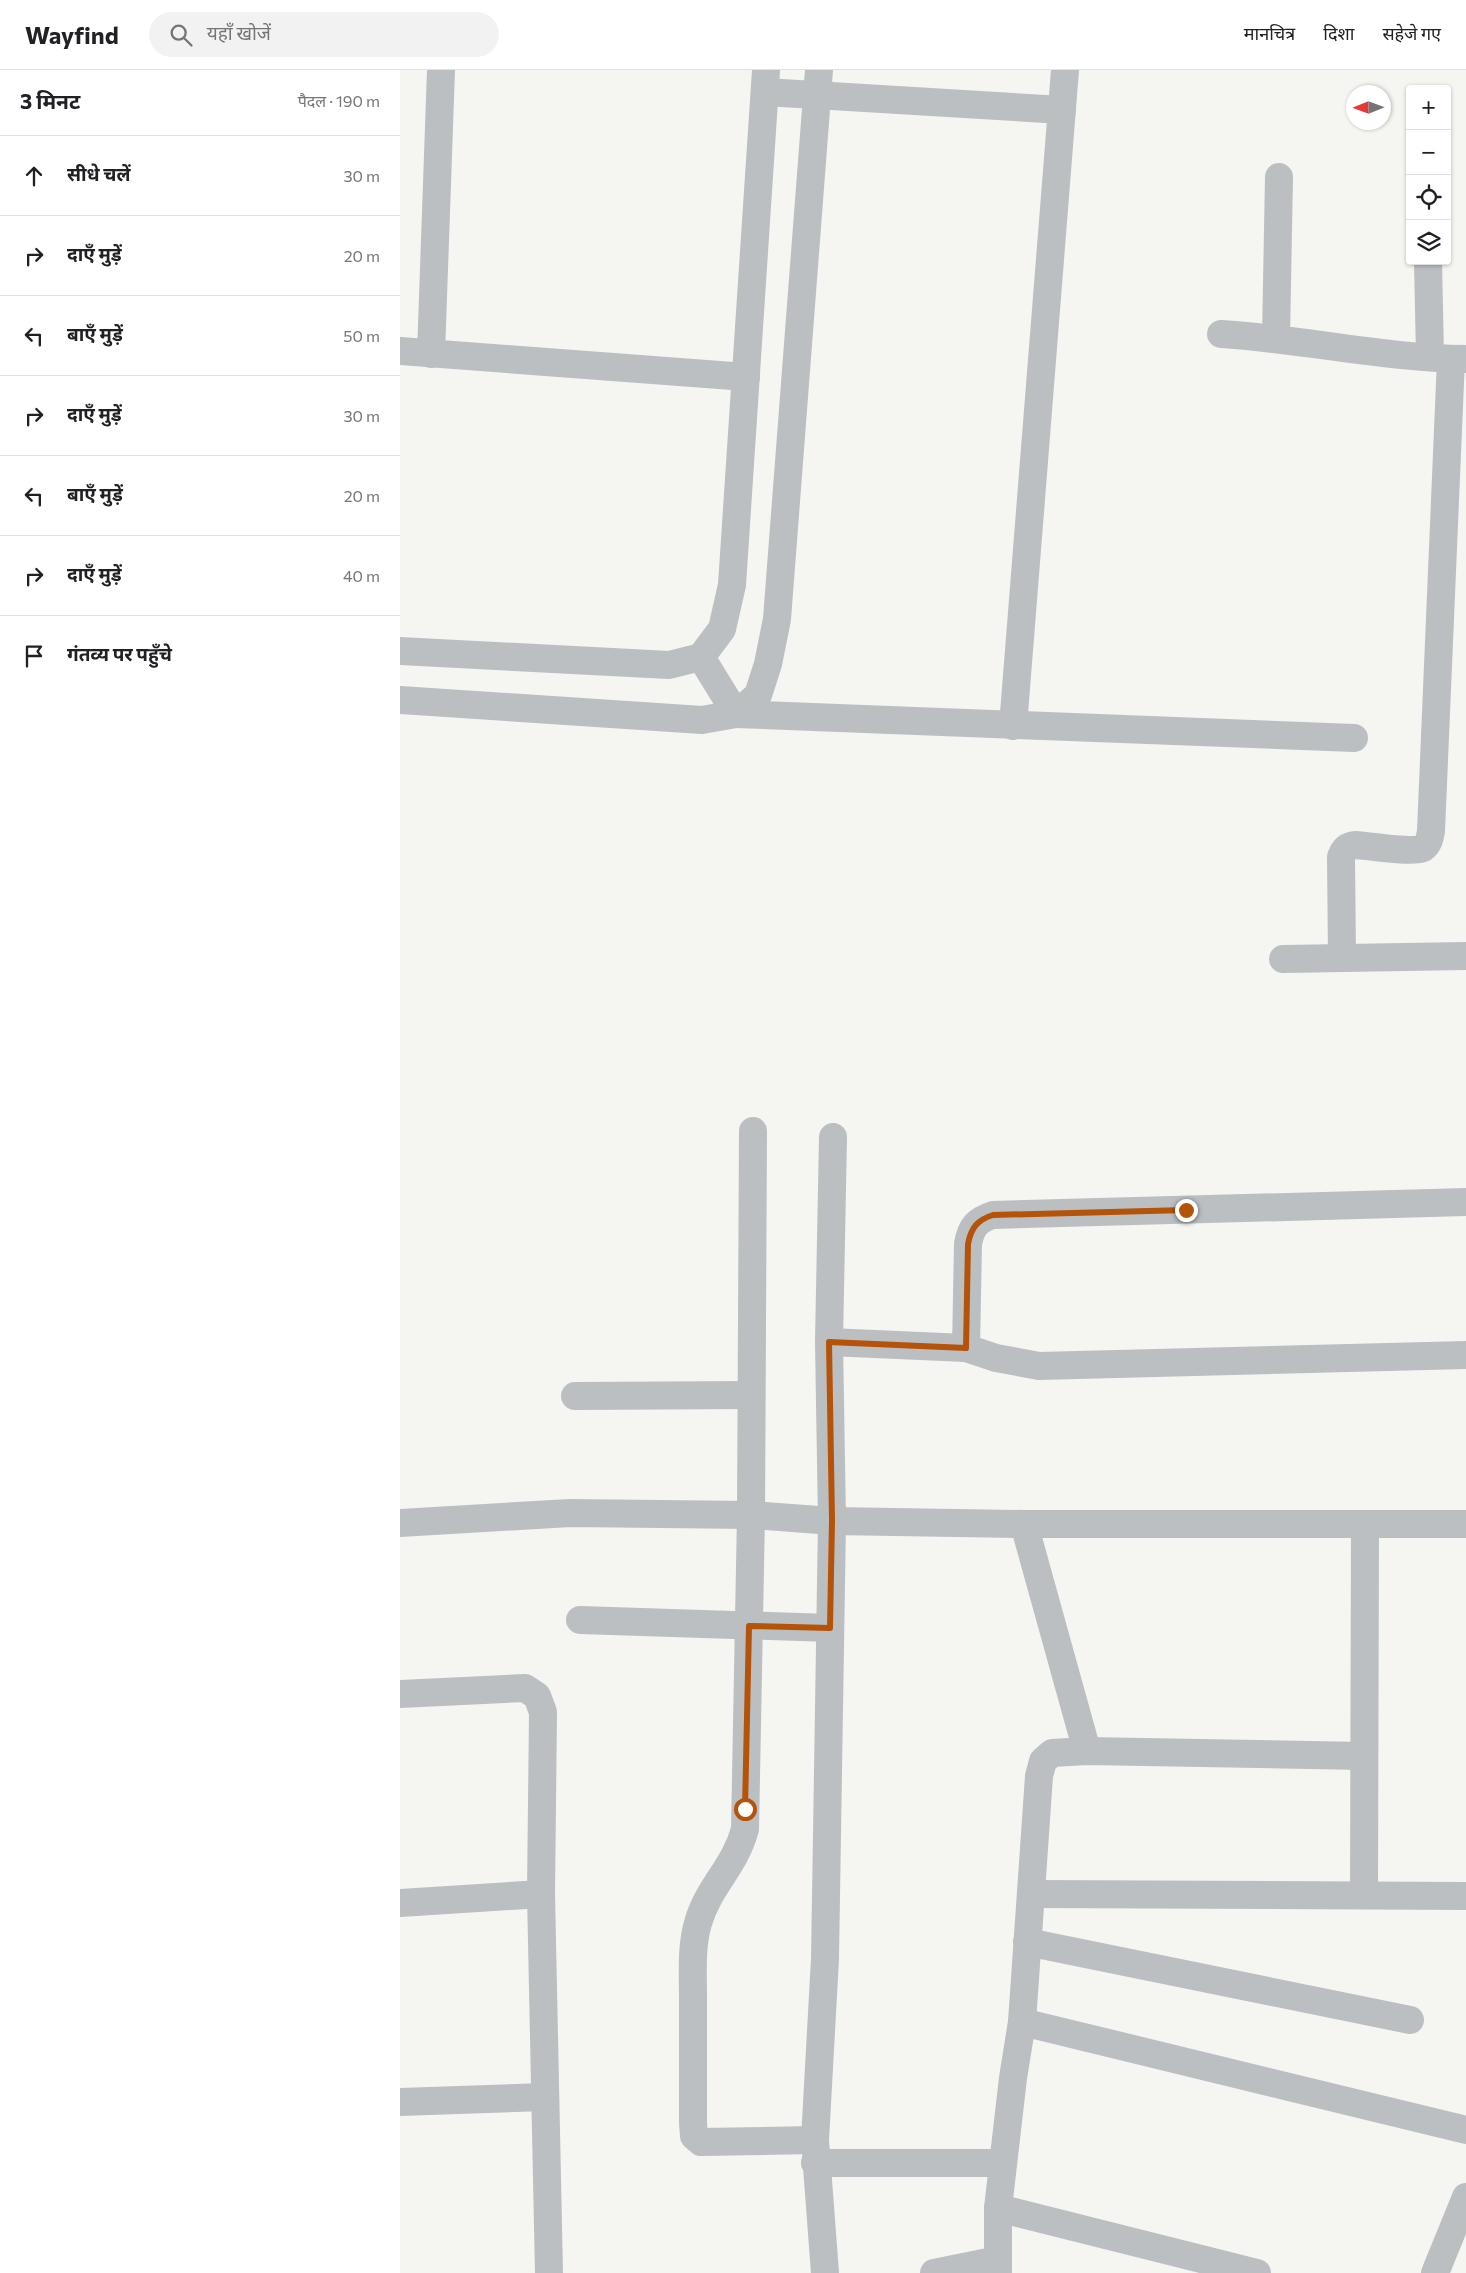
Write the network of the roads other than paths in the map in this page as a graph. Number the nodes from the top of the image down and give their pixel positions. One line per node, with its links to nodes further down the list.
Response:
1 (441, 70): 11 (street)
2 (1064, 70): 5 (street)
3 (765, 81): 4 (street); 13 (street)
4 (818, 83): 5 (street); 17 (street)
5 (1062, 110): 18 (street)
6 (1280, 177): 9 (street)
7 (1429, 265): 12 (street)
8 (1221, 334): 9 (street)
9 (1276, 338): 12 (street)
10 (400, 351): 11 (street)
11 (431, 354): 13 (street)
12 (1449, 358): 21 (street)
13 (746, 377): 15 (street)
14 (400, 651): 15 (street)
15 (701, 657): 17 (street)
16 (400, 700): 17 (street)
17 (736, 714): 18 (street)
18 (1013, 726): 19 (street)
19 (1354, 738)
20 (1466, 956): 21 (street)
21 (1342, 958): 22 (street)
22 (1283, 959)
23 (753, 1131): 29 (street)
24 (833, 1137): 26 (street)
25 (1466, 1202): 27 (street)
26 (829, 1342): 27 (street); 32 (street)
27 (966, 1348): 28 (street)
28 (1466, 1355)
29 (751, 1395): 30 (street); 31 (street)
30 (575, 1396)
31 (751, 1515): 32 (street); 33 (street); 38 (street)
32 (832, 1520): 34 (street); 39 (street)
33 (400, 1523)
34 (1024, 1524): 36 (street); 41 (street)
35 (1466, 1524): 36 (street)
36 (1365, 1525): 42 (street)
37 (580, 1620): 38 (street)
38 (749, 1626): 39 (street); 54 (street)
39 (830, 1628): 54 (street)
40 (400, 1694): 43 (street)
41 (1087, 1751): 42 (street); 44 (street)
42 (1364, 1756): 45 (street)
43 (541, 1894): 47 (street); 51 (street)
44 (1031, 1894): 45 (street); 48 (street)
45 (1364, 1895): 46 (street)
46 (1466, 1896)
47 (400, 1903)
48 (1027, 1942): 49 (street); 50 (street)
49 (1410, 2020)
50 (1022, 2022): 53 (street); 55 (street)
51 (545, 2097): 52 (street); 59 (street)
52 (400, 2102)
53 (1466, 2130)
54 (815, 2152): 55 (street); 60 (street)
55 (1003, 2163): 57 (street)
56 (1466, 2197): 63 (street)
57 (998, 2208): 58 (street); 62 (street)
58 (998, 2266): 61 (street)
59 (549, 2273)
60 (825, 2273)
61 (934, 2273)
62 (1257, 2273)
63 (1435, 2273)

